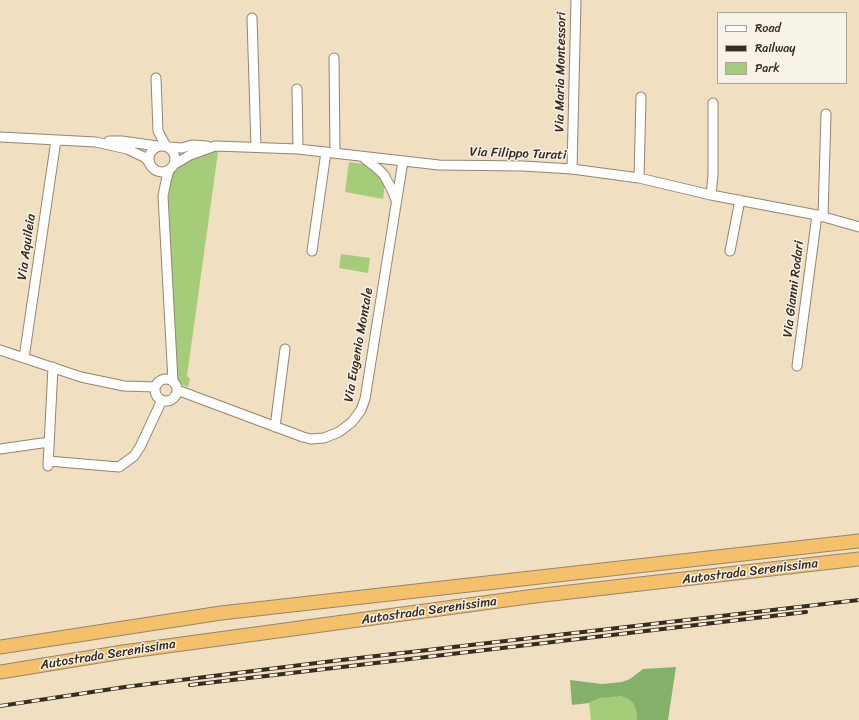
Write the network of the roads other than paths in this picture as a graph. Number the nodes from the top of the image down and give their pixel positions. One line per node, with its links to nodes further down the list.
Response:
1 (576, 0): 22 (street, Via Maria Montessori)
2 (252, 18): 15 (street)
3 (334, 58): 17 (street)
4 (156, 78): 9 (street)
5 (297, 89): 16 (street)
6 (641, 97): 23 (street)
7 (713, 103): 24 (street)
8 (826, 114): 28 (street, Via Gianni Rodari)
9 (158, 131): 13 (street); 13 (street)
10 (0, 137): 11 (street)
11 (56, 140): 12 (street); 34 (street, Via Aquileia)
12 (96, 142): 13 (street); 20 (street)
13 (161, 146): 14 (street); 20 (street); 21 (street)
14 (213, 146): 15 (street, Via Filippo Turati); 21 (street, Via Filippo Turati)
15 (256, 147): 16 (street, Via Filippo Turati)
16 (298, 149): 17 (street, Via Filippo Turati)
17 (330, 153): 18 (street, Via Filippo Turati); 30 (street)
18 (362, 157): 19 (street, Via Filippo Turati); 27 (street, Via Eugenio Montale)
19 (403, 161): 22 (street, Via Filippo Turati); 27 (street, Via Eugenio Montale)
20 (150, 166): 21 (street); 25 (street)
21 (172, 167): 25 (street)
22 (572, 169): 23 (street, Via Filippo Turati)
23 (640, 178): 24 (street, Via Filippo Turati)
24 (711, 195): 26 (street, Via Filippo Turati)
25 (163, 196): 37 (street)
26 (740, 200): 28 (street, Via Filippo Turati); 31 (street)
27 (396, 203): 41 (street, Via Eugenio Montale)
28 (820, 216): 29 (street, Via Filippo Turati); 35 (street, Via Gianni Rodari)
29 (859, 227)
30 (312, 251)
31 (730, 251)
32 (285, 349): 41 (street)
33 (0, 350): 34 (street)
34 (24, 358): 36 (street)
35 (797, 366)
36 (53, 367): 38 (street); 42 (street)
37 (173, 381): 38 (street); 39 (street)
38 (155, 388): 40 (street)
39 (177, 390): 40 (street); 41 (street, Via Eugenio Montale)
40 (162, 400): 42 (street)
41 (275, 427)
42 (49, 442): 43 (street)
43 (0, 449)
44 (859, 542): 46 (highway, Autostrada Serenissima)
45 (859, 559): 47 (highway, Autostrada Serenissima)
46 (0, 647)
47 (0, 672)

